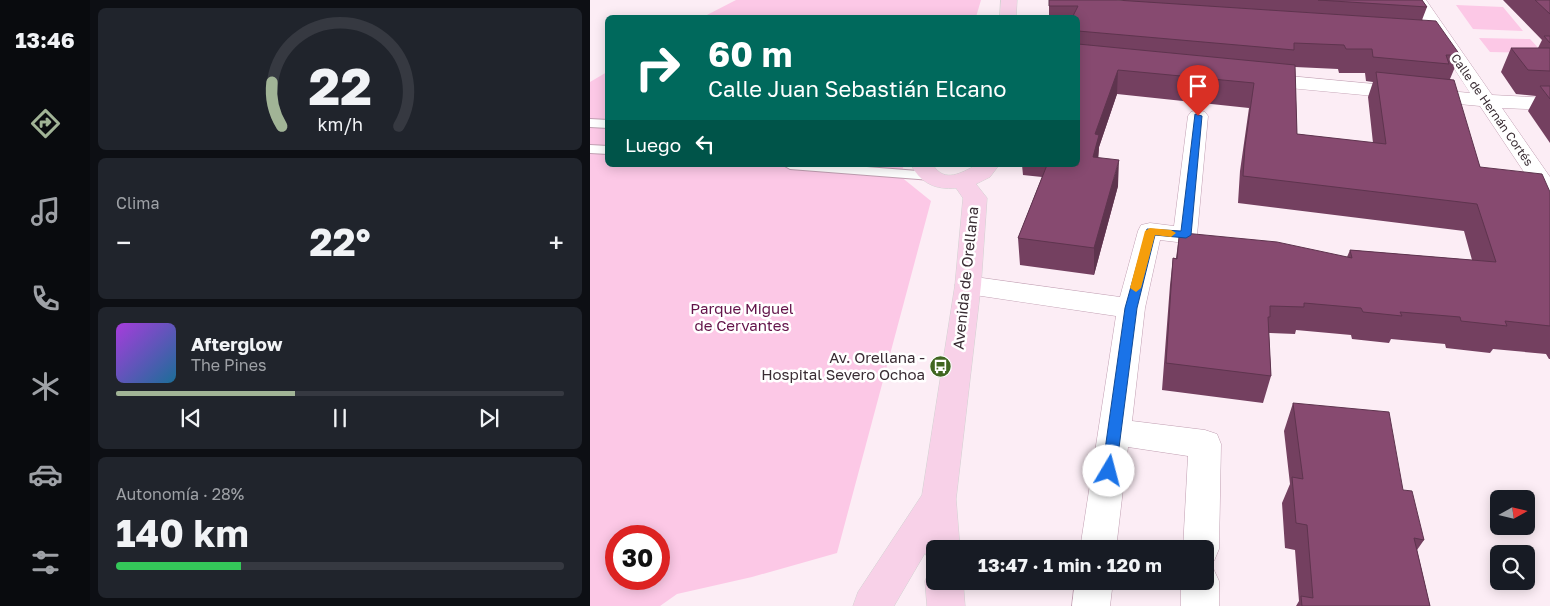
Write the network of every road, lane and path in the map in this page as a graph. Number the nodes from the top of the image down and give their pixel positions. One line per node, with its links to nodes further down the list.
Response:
1 (1009, 0): 3 (main road)
2 (1418, 0): 5 (street, Calle de Hernán Cortés)
3 (1008, 15)
4 (1243, 77): 5 (street)
5 (1487, 101): 6 (street); 16 (street, Calle de Hernán Cortés)
6 (1550, 104)
7 (1198, 116): 18 (street)
8 (590, 123): 9 (lane)
9 (605, 124)
10 (590, 149): 11 (lane)
11 (605, 150)
12 (835, 167): 14 (lane)
13 (986, 167): 15 (main road)
14 (926, 171): 15 (main road)
15 (962, 180): 17 (main road, Avenida de Orellana)
16 (1550, 194)
17 (968, 285): 18 (street); 20 (main road, Avenida de Orellana)
18 (1131, 308): 19 (street)
19 (1114, 432): 22 (street); 23 (street)
20 (939, 499): 21 (main road, Avenida de Orellana); 27 (main road, Avenida de Orellana)
21 (941, 540)
22 (1099, 540)
23 (1202, 540)
24 (945, 590): 28 (main road)
25 (1093, 590): 29 (street)
26 (1200, 590): 30 (street)
27 (872, 606)
28 (946, 606)
29 (1091, 606)
30 (1200, 606)

